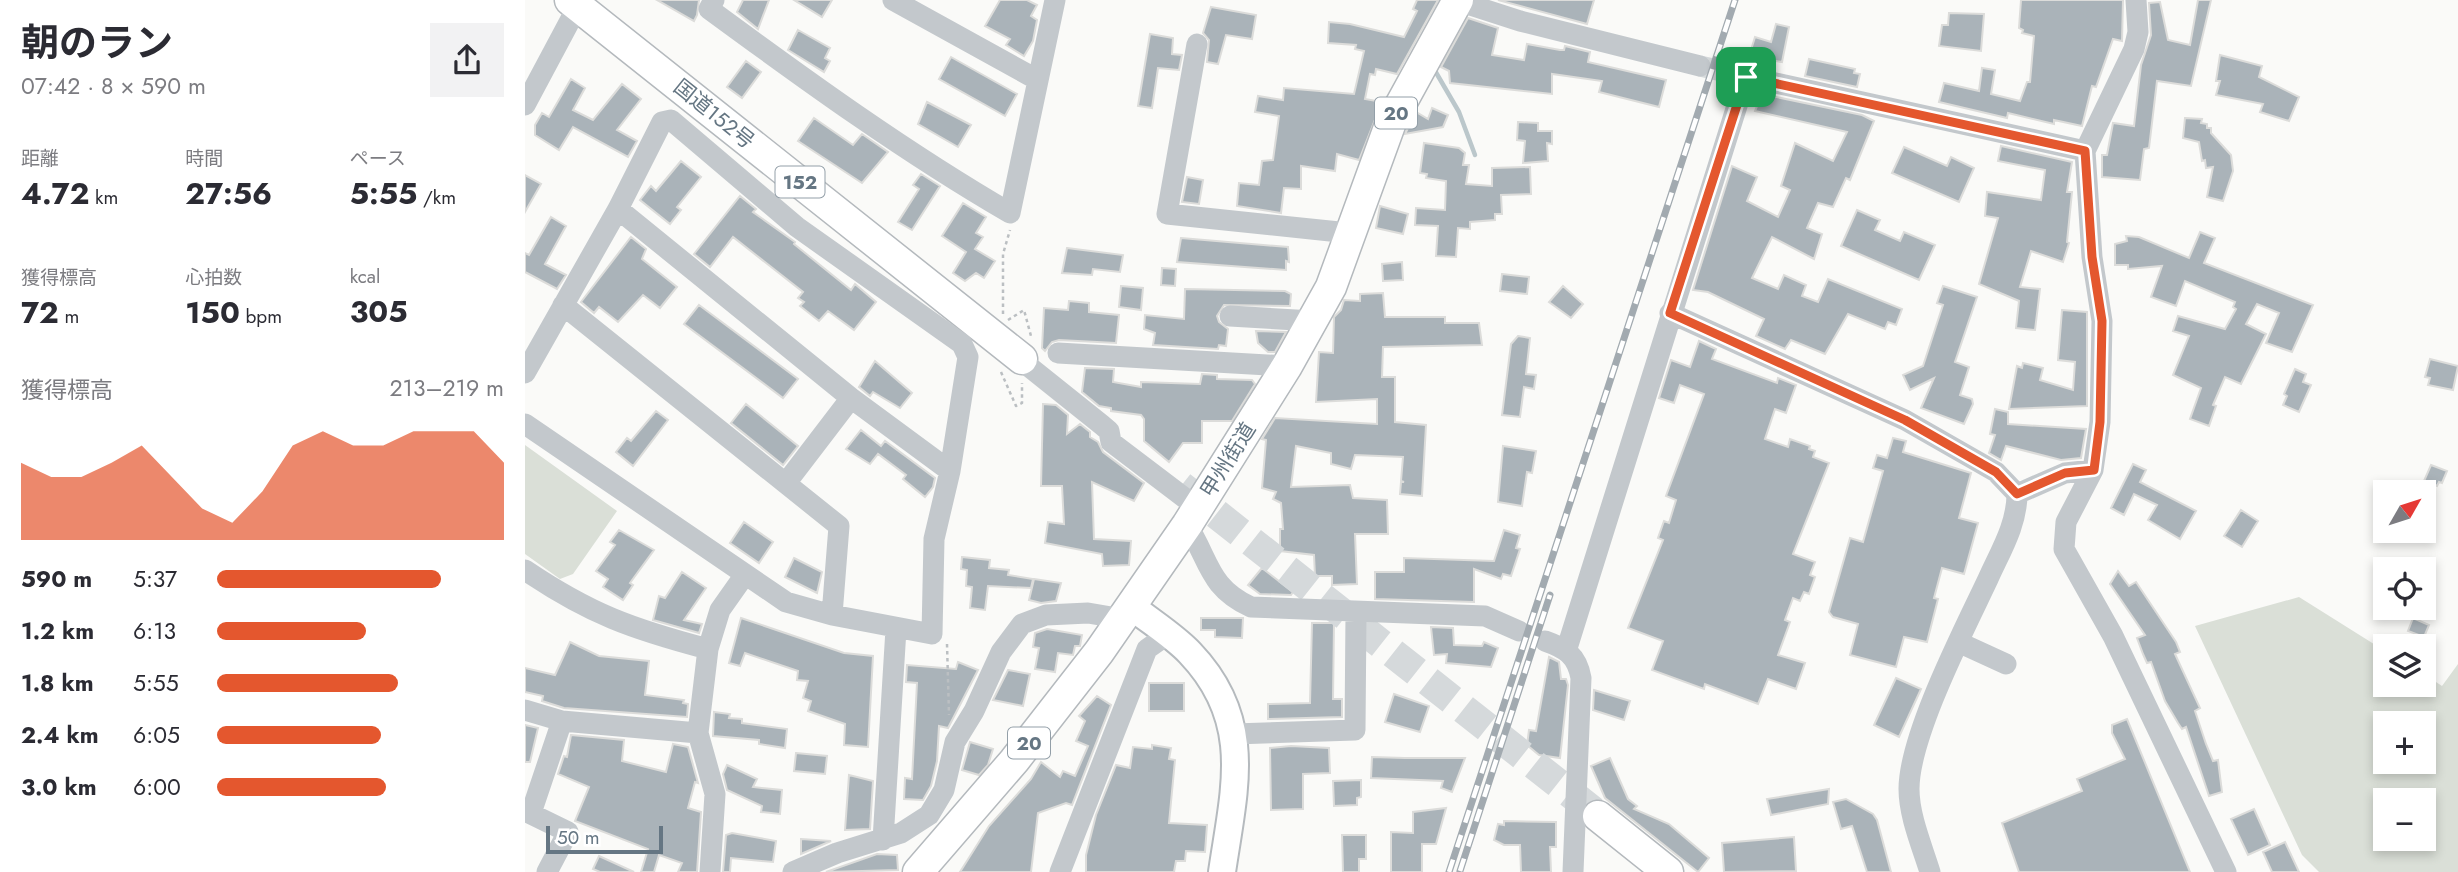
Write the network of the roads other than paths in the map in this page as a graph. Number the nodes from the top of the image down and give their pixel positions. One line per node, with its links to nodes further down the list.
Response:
1 (714, 0): 9 (street)
2 (893, 0): 9 (street)
3 (1055, 0): 9 (street)
4 (1458, 0): 8 (street); 13 (highway, 甲州街道 / 20)
5 (2136, 0): 11 (street)
6 (576, 2): 10 (street); 19 (highway, 国道152号 / 152)
7 (1197, 44): 13 (street)
8 (1700, 65)
9 (1036, 79)
10 (525, 105)
11 (2085, 151): 15 (street); 24 (street)
12 (618, 209): 14 (street); 22 (street); 25 (street)
13 (1349, 233): 17 (highway, 甲州街道 / 20)
14 (563, 305): 21 (street); 26 (street)
15 (1670, 313): 27 (street); 39 (street)
16 (1230, 316): 17 (street)
17 (1313, 321): 20 (highway, 甲州街道 / 20)
18 (1058, 354): 20 (street)
19 (1016, 365): 28 (street)
20 (1287, 366): 28 (highway, 甲州街道 / 20)
21 (525, 373)
22 (851, 398): 25 (street); 26 (street)
23 (525, 424): 30 (street)
24 (2094, 470): 27 (street); 58 (street)
25 (950, 471): 34 (street)
26 (786, 483): 33 (street)
27 (2017, 494): 38 (street)
28 (1193, 516): 31 (highway, 甲州街道 / 20); 32 (street)
29 (525, 570): 40 (street)
30 (744, 576): 33 (street); 40 (street)
31 (1127, 612): 36 (main road); 48 (street); 52 (highway, 甲州街道 / 20)
32 (1356, 613): 35 (street); 45 (street)
33 (832, 615): 34 (street)
34 (896, 629): 48 (street)
35 (1519, 631)
36 (1167, 635): 45 (main road); 53 (street)
37 (1545, 641): 39 (street)
38 (1958, 642): 41 (street); 57 (street)
39 (1567, 648): 55 (street)
40 (708, 649): 44 (street)
41 (2006, 664)
42 (525, 710): 43 (street)
43 (562, 721): 44 (street); 46 (street)
44 (698, 733): 50 (street)
45 (1234, 734): 54 (main road)
46 (528, 812): 49 (street)
47 (1598, 816): 56 (highway)
48 (883, 840): 51 (street)
49 (547, 872)
50 (710, 872)
51 (793, 872)
52 (918, 872)
53 (1060, 872)
54 (1222, 872)
55 (1573, 872)
56 (1668, 872)
57 (1930, 872)
58 (2226, 872)

